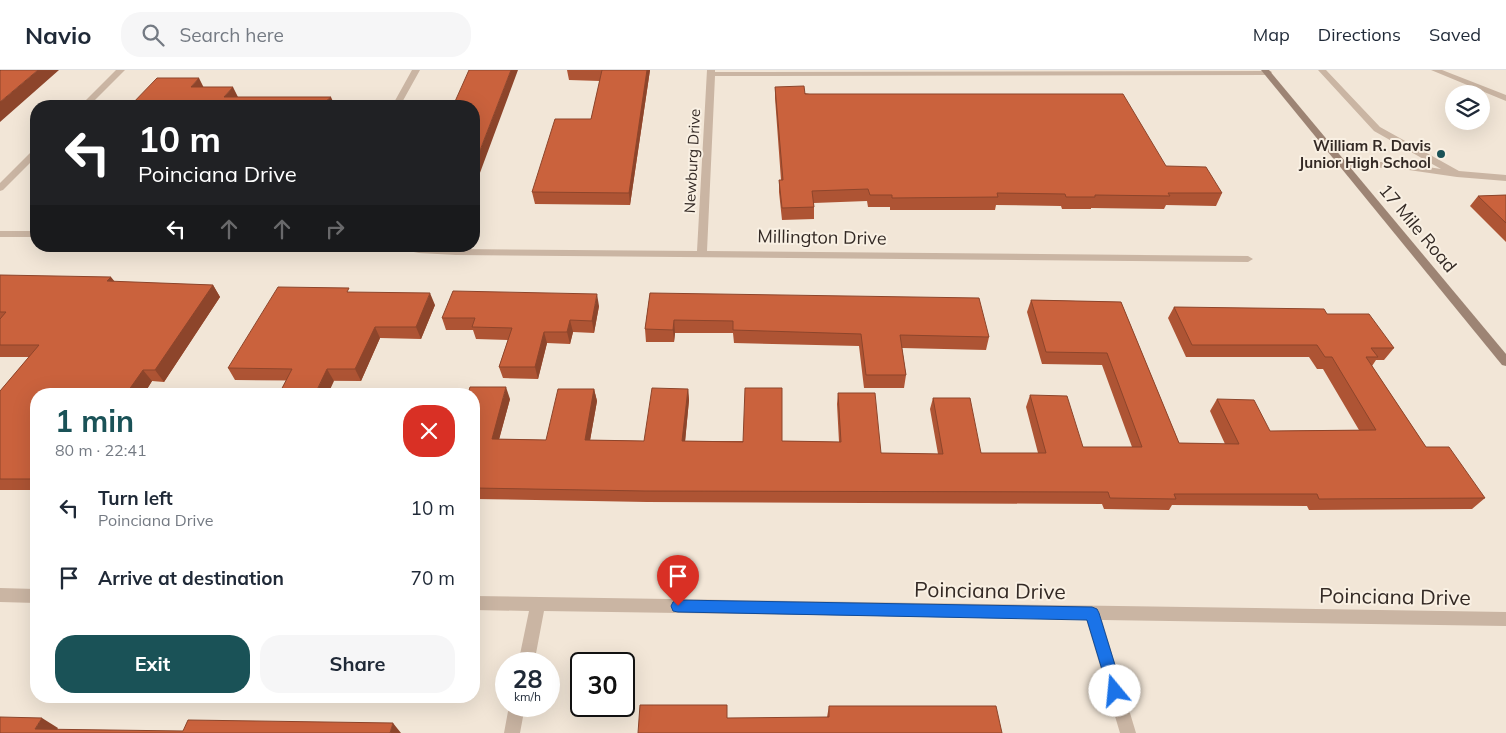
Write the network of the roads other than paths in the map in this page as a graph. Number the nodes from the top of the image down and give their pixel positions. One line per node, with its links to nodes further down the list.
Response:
1 (122, 70): 8 (street)
2 (416, 70): 9 (street)
3 (1322, 70): 12 (street)
4 (1435, 70): 7 (street)
5 (711, 72): 6 (street); 18 (street, Newburg Drive)
6 (1267, 72): 11 (street, 17 Mile Road)
7 (1506, 98)
8 (90, 100)
9 (399, 100)
10 (30, 158): 14 (street)
11 (1343, 165): 12 (street); 20 (street, 17 Mile Road)
12 (1457, 174): 13 (street)
13 (1506, 178)
14 (0, 188)
15 (0, 234): 16 (street)
16 (30, 234)
17 (456, 252): 18 (street, Millington Drive)
18 (702, 253): 19 (street, Millington Drive)
19 (1248, 259)
20 (1506, 362)
21 (0, 595): 22 (street)
22 (30, 596)
23 (480, 603): 24 (street, Poinciana Drive)
24 (538, 604): 25 (street, Poinciana Drive); 27 (street)
25 (1092, 613): 26 (street, Poinciana Drive); 30 (street)
26 (1506, 619)
27 (528, 652)
28 (516, 717): 29 (street)
29 (512, 733)
30 (1128, 733)

